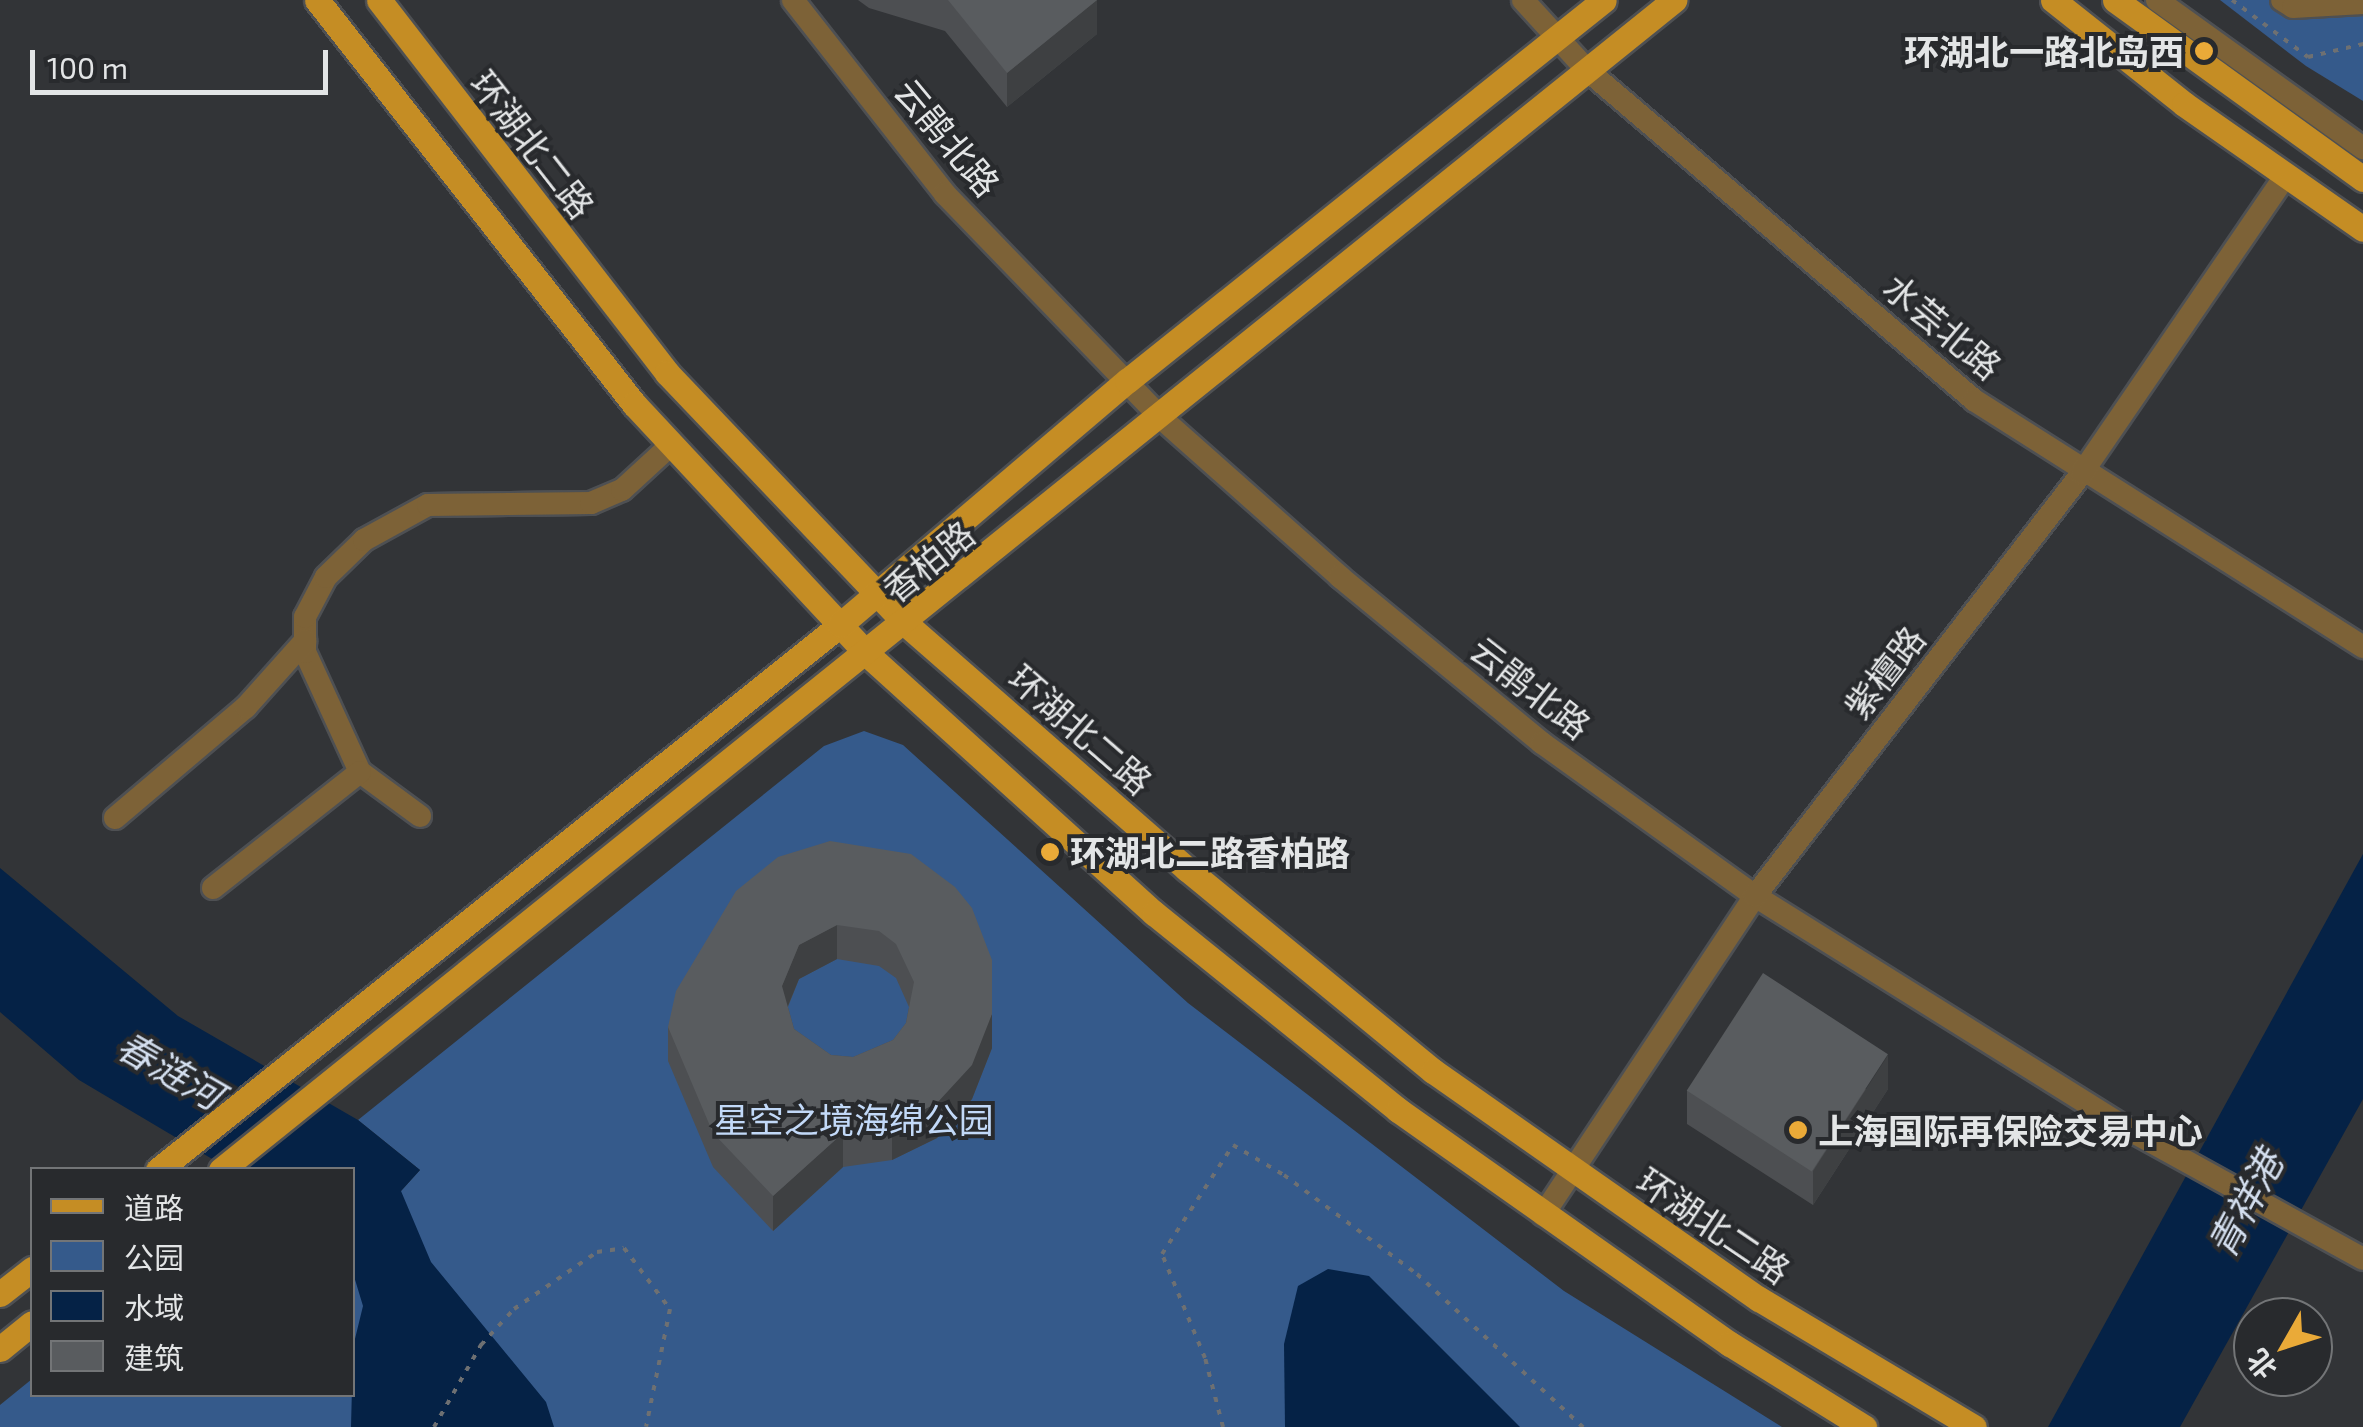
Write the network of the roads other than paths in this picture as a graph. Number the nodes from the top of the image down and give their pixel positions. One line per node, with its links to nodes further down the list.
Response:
1 (317, 0): 20 (main road)
2 (380, 0): 22 (main road, 环湖北二路)
3 (794, 0): 18 (street, 云鹃北路)
4 (1523, 0): 12 (street, 水芸北路)
5 (1604, 0): 12 (main road, 香柏路)
6 (1674, 0): 13 (main road, 香柏路)
7 (2054, 0): 15 (main road)
8 (2116, 0): 16 (main road)
9 (2157, 0): 14 (street)
10 (2282, 0): 11 (street)
11 (2363, 3)
12 (1557, 37): 13 (street, 水芸北路); 18 (main road, 香柏路)
13 (1586, 70): 19 (main road, 香柏路); 21 (street, 水芸北路)
14 (2363, 148)
15 (2286, 175): 17 (main road); 21 (street, 紫檀路)
16 (2363, 179)
17 (2363, 229)
18 (1128, 381): 19 (street, 云鹃北路); 22 (main road, 香柏路)
19 (1160, 417): 23 (main road, 香柏路); 32 (street, 云鹃北路)
20 (672, 444): 24 (main road); 25 (street)
21 (2082, 473): 26 (street, 水芸北路); 32 (street, 紫檀路)
22 (878, 594): 23 (main road, 环湖北二路); 24 (main road, 香柏路)
23 (906, 624): 27 (main road, 香柏路); 35 (main road, 环湖北二路)
24 (840, 625): 27 (main road); 33 (main road, 香柏路)
25 (305, 641): 28 (street); 30 (street)
26 (2363, 647)
27 (867, 654): 34 (main road, 香柏路); 36 (main road)
28 (360, 772): 29 (street); 31 (street)
29 (420, 816)
30 (115, 818)
31 (213, 888)
32 (1755, 896): 35 (street, 紫檀路); 37 (street, 云鹃北路)
33 (162, 1166)
34 (225, 1167)
35 (1573, 1173): 36 (street, 紫檀路); 43 (main road, 环湖北二路)
36 (1542, 1214): 42 (main road)
37 (2363, 1259)
38 (30, 1270): 39 (main road)
39 (0, 1294)
40 (30, 1325): 41 (main road)
41 (0, 1350)
42 (1864, 1427)
43 (1974, 1427)

